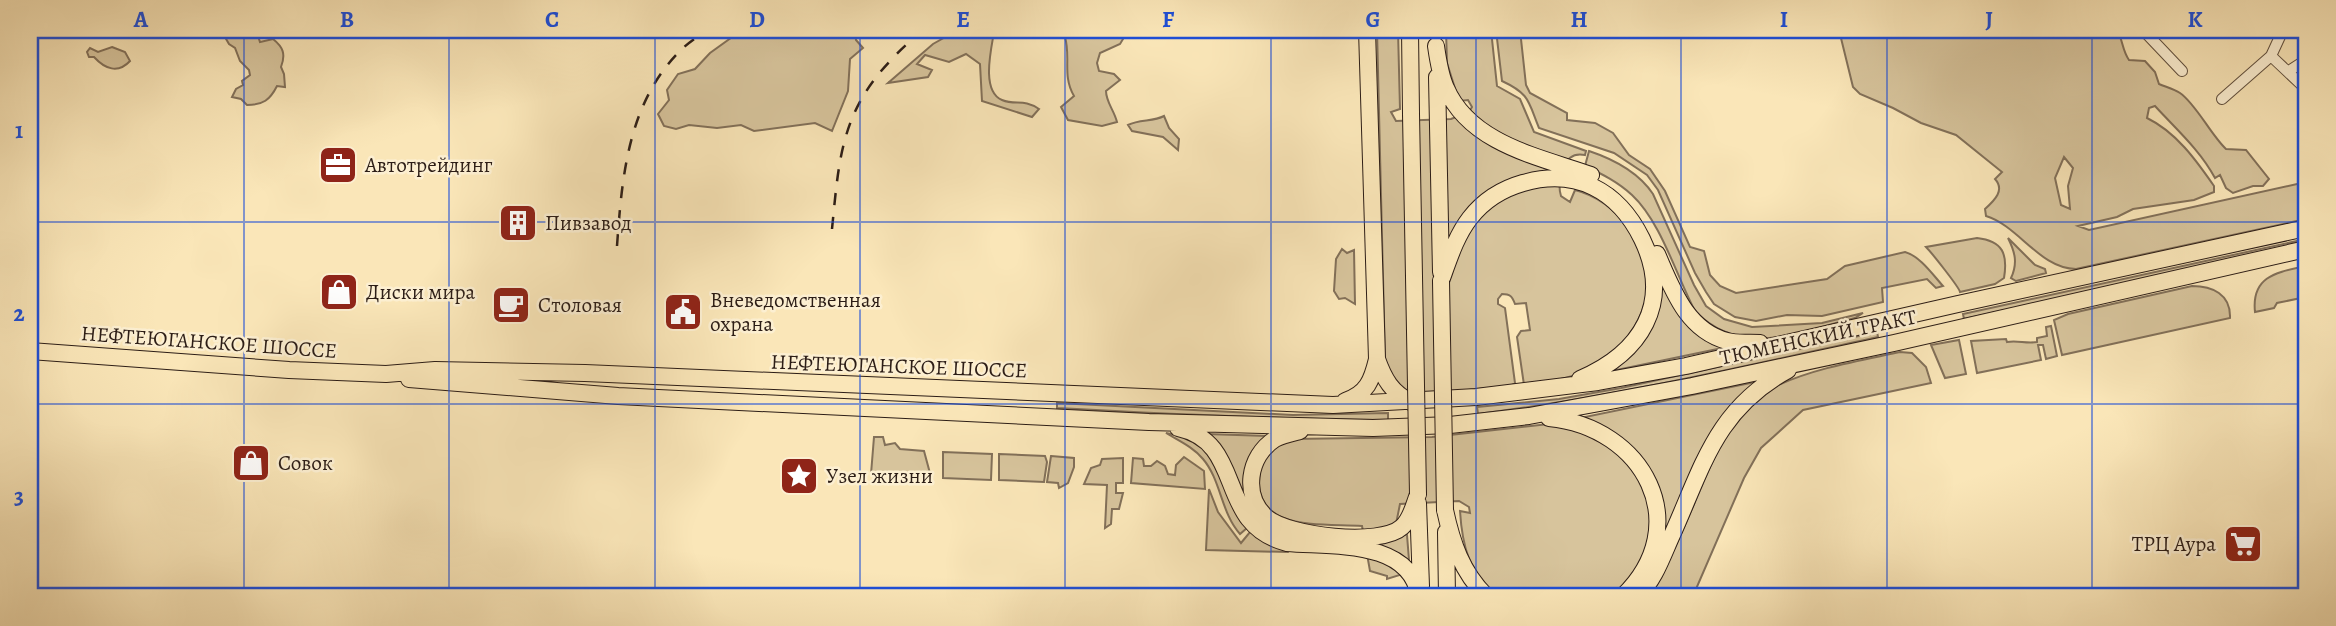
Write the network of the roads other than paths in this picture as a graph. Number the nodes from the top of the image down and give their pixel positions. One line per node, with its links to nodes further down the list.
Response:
1 (1410, 30): 28 (main road, bridge)
2 (2142, 30): 8 (street)
3 (2283, 30): 6 (street)
4 (1368, 31): 18 (main road)
5 (1436, 38): 12 (main road); 15 (main road)
6 (2271, 56): 9 (street); 11 (street)
7 (2306, 60): 9 (street)
8 (2182, 71)
9 (2289, 71): 10 (street)
10 (2306, 89)
11 (2222, 99)
12 (1580, 177): 15 (main road); 16 (main road); 21 (main road)
13 (2306, 228): 16 (main road, ТЮМЕНСКИЙ ТРАКТ)
14 (2306, 249): 19 (main road, ТЮМЕНСКИЙ ТРАКТ)
15 (1441, 281): 27 (main road, bridge)
16 (1783, 343): 21 (main road, ТЮМЕНСКИЙ ТРАКТ)
17 (30, 351): 20 (main road, НЕФТЕЮГАНСКОЕ ШОССЕ)
18 (1377, 359): 22 (main road); 23 (main road)
19 (1817, 359): 24 (main road, ТЮМЕНСКИЙ ТРАКТ); 33 (main road)
20 (386, 374): 23 (main road, НЕФТЕЮГАНСКОЕ ШОССЕ); 25 (main road, НЕФТЕЮГАНСКОЕ ШОССЕ)
21 (1534, 391): 22 (main road, ТЮМЕНСКИЙ ТРАКТ)
22 (1411, 402): 23 (main road, НЕФТЕЮГАНСКОЕ ШОССЕ)
23 (1333, 405)
24 (1529, 416): 26 (main road, ТЮМЕНСКИЙ ТРАКТ); 32 (main road)
25 (1149, 422): 26 (main road, НЕФТЕЮГАНСКОЕ ШОССЕ); 29 (main road)
26 (1334, 427): 28 (main road)
27 (1445, 510): 30 (main road); 31 (main road)
28 (1416, 511): 29 (main road)
29 (1420, 596)
30 (1447, 596)
31 (1486, 596)
32 (1623, 596)
33 (1638, 596)

